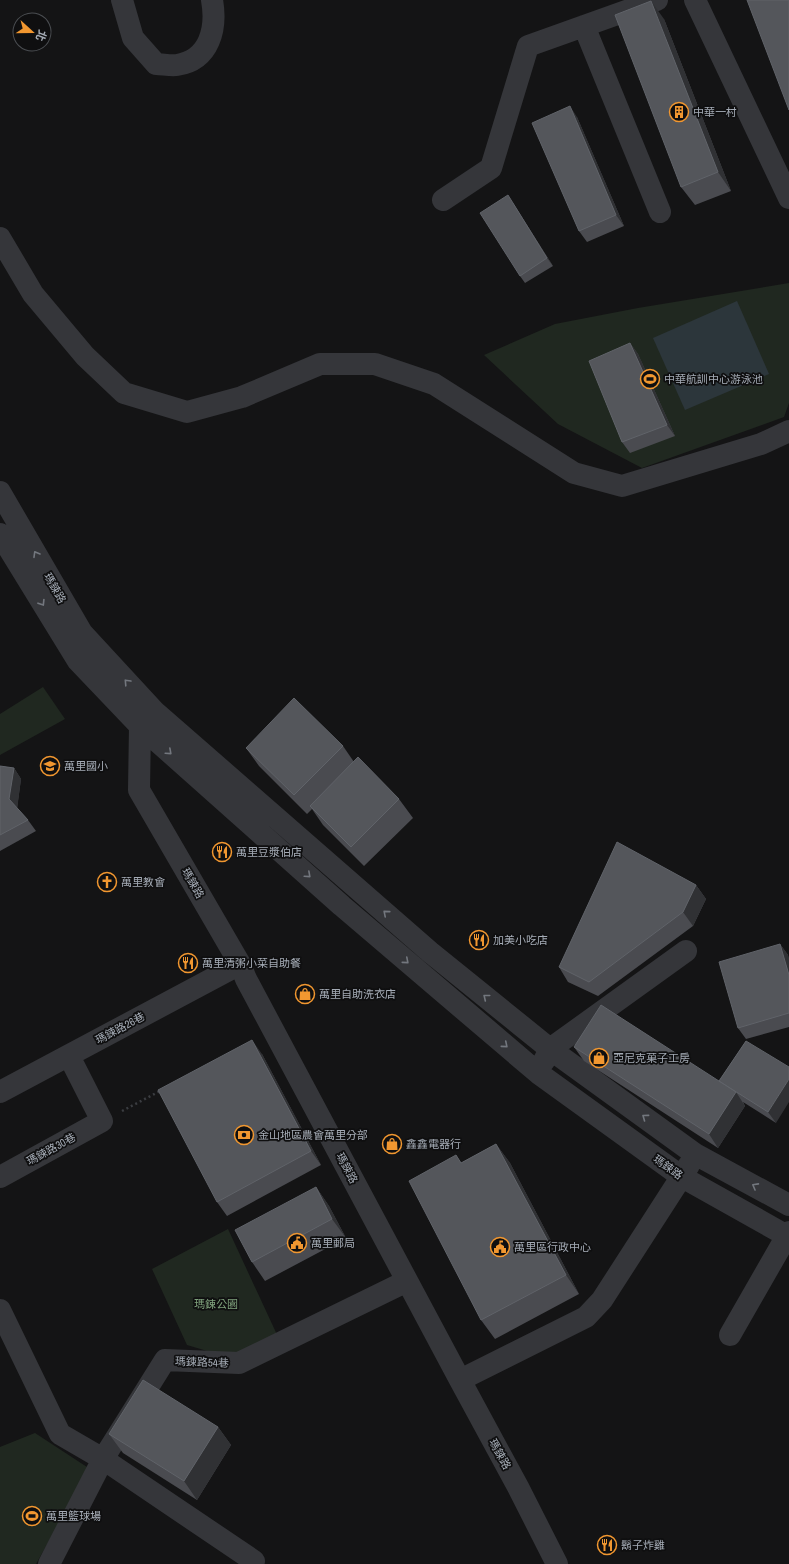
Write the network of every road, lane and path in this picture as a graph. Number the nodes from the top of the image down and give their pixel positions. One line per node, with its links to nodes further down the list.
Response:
1 (122, 0): 2 (street)
2 (212, 0)
3 (657, 0): 5 (street)
4 (695, 0): 6 (street)
5 (584, 26): 7 (street); 8 (street)
6 (789, 198)
7 (443, 200)
8 (660, 212)
9 (0, 238): 10 (street)
10 (789, 431)
11 (0, 492): 13 (street, 瑪鋉路, one-way to 11)
12 (0, 534): 13 (street, 瑪鋉路, one-way to 13)
13 (147, 718): 15 (street, 瑪鋉路); 16 (street, 瑪鋉路, one-way to 13); 18 (street, 瑪鋉路, one-way to 18)
14 (686, 951): 16 (street)
15 (240, 964): 17 (street, 瑪鋉路26巷); 27 (street, 瑪鋉路)
16 (550, 1049): 18 (street); 22 (street, 瑪鋉路, one-way to 16)
17 (69, 1056): 20 (street, 瑪鋉路26巷); 21 (street)
18 (538, 1073): 24 (street, 瑪鋉路)
19 (164, 1089): 21 (path)
20 (0, 1092)
21 (102, 1121): 23 (street, 瑪鋉路30巷)
22 (695, 1154): 24 (street); 25 (street, 瑪鋉路, one-way to 22)
23 (0, 1177)
24 (682, 1177): 26 (street, 瑪鋉路); 30 (street)
25 (789, 1205)
26 (788, 1235): 29 (street)
27 (407, 1281): 30 (street, 瑪鋉路); 31 (street, 瑪鋉路54巷)
28 (0, 1310): 31 (street)
29 (730, 1335)
30 (460, 1380): 34 (street, 瑪鋉路)
31 (103, 1459): 32 (street, 瑪鋉路54巷); 33 (street)
32 (49, 1564)
33 (253, 1564)
34 (557, 1564)

